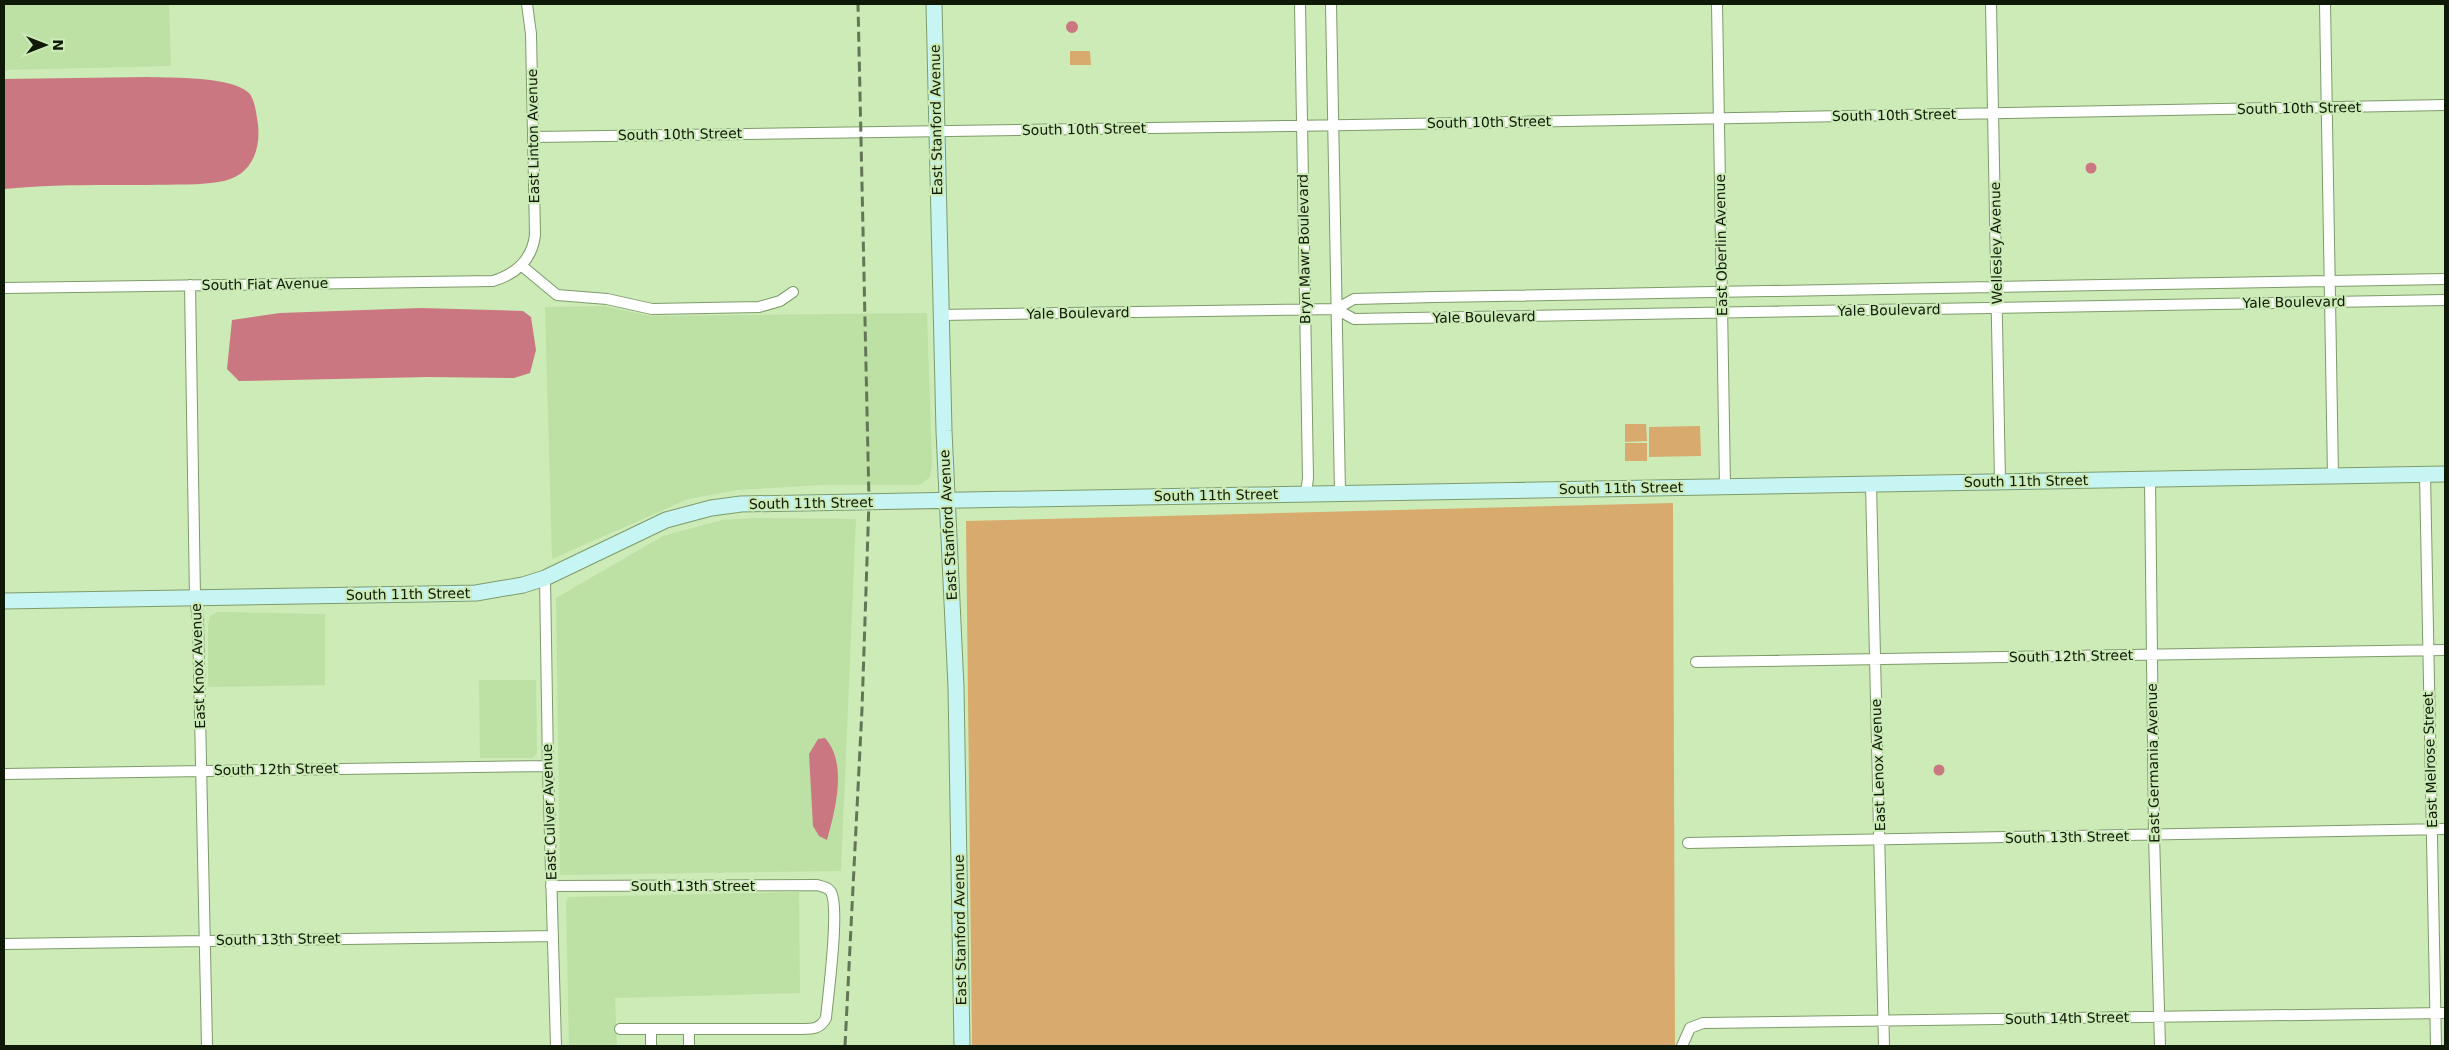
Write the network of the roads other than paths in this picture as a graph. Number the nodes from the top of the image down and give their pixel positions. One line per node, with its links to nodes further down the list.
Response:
1 (527, 4): 15 (street, East Linton Avenue)
2 (934, 4): 14 (street, East Stanford Avenue)
3 (1300, 4): 13 (street, Bryn Mawr Boulevard)
4 (1331, 4): 12 (street)
5 (1716, 4): 11 (street, East Oberlin Avenue)
6 (1992, 4): 10 (street, Wellesley Avenue)
7 (2325, 4): 9 (street)
8 (2445, 105): 9 (street, South 10th Street)
9 (2327, 108): 10 (street, South 10th Street); 18 (street)
10 (1994, 113): 11 (street, South 10th Street); 20 (street, Wellesley Avenue)
11 (1719, 118): 12 (street, South 10th Street); 23 (street, East Oberlin Avenue)
12 (1334, 125): 13 (street, South 10th Street); 28 (street)
13 (1303, 126): 14 (street, South 10th Street); 27 (street, Bryn Mawr Boulevard)
14 (937, 130): 15 (street, South 10th Street); 30 (street, East Stanford Avenue)
15 (534, 137): 16 (street, East Linton Avenue)
16 (522, 266): 19 (street, South Fiat Avenue); 22 (street)
17 (2445, 280): 18 (street, Yale Boulevard)
18 (2329, 281): 20 (street, Yale Boulevard); 25 (street)
19 (190, 285): 21 (street, South Fiat Avenue); 42 (street, East Knox Avenue)
20 (1997, 287): 23 (street, Yale Boulevard); 26 (street, Wellesley Avenue)
21 (4, 288)
22 (793, 292)
23 (1722, 292): 28 (street, Yale Boulevard); 29 (street, East Oberlin Avenue)
24 (2445, 300): 25 (street, Yale Boulevard)
25 (2330, 302): 26 (street, Yale Boulevard); 33 (street)
26 (1997, 308): 29 (street, Yale Boulevard); 35 (street, Wellesley Avenue)
27 (1304, 309): 28 (street, Yale Boulevard); 30 (street, Yale Boulevard); 39 (street, Bryn Mawr Boulevard)
28 (1336, 309): 29 (street, Yale Boulevard); 38 (street)
29 (1722, 313): 37 (street, East Oberlin Avenue)
30 (940, 315): 40 (street, East Stanford Avenue)
31 (2425, 474): 32 (street, South 11th Street); 33 (street, South 11th Street); 44 (street, East Melrose Street)
32 (2445, 474)
33 (2333, 476): 34 (street, South 11th Street)
34 (2150, 479): 35 (street, South 11th Street); 46 (street, East Germania Avenue)
35 (2000, 482): 36 (street, South 11th Street)
36 (1871, 484): 37 (street, South 11th Street); 47 (street, East Lenox Avenue)
37 (1725, 486): 38 (street, South 11th Street)
38 (1340, 493): 39 (street, South 11th Street)
39 (1306, 494): 40 (street, South 11th Street)
40 (947, 500): 41 (street, South 11th Street); 71 (street, East Stanford Avenue)
41 (545, 578): 42 (street, South 11th Street); 49 (street, East Culver Avenue)
42 (195, 598): 43 (street, South 11th Street); 50 (street, East Knox Avenue)
43 (4, 601)
44 (2428, 650): 45 (street, South 12th Street); 46 (street, South 12th Street); 53 (street, East Melrose Street)
45 (2445, 650)
46 (2152, 654): 47 (street, South 12th Street); 54 (street, East Germania Avenue)
47 (1875, 661): 48 (street, South 12th Street); 55 (street, East Lenox Avenue)
48 (1696, 662)
49 (548, 766): 50 (street, South 12th Street); 57 (street, East Culver Avenue)
50 (201, 770): 51 (street, South 12th Street); 59 (street, East Knox Avenue)
51 (4, 774)
52 (2445, 829): 53 (street, South 13th Street)
53 (2432, 830): 54 (street, South 13th Street); 61 (street, East Melrose Street)
54 (2154, 835): 55 (street, South 13th Street); 62 (street, East Germania Avenue)
55 (1880, 840): 56 (street, South 13th Street); 63 (street, East Lenox Avenue)
56 (1688, 843)
57 (551, 886): 58 (street, East Culver Avenue); 66 (street, South 13th Street)
58 (553, 936): 59 (street, South 13th Street); 68 (street, East Culver Avenue)
59 (206, 940): 60 (street, South 13th Street); 67 (street, East Knox Avenue)
60 (4, 944)
61 (2440, 1013): 62 (street, South 14th Street); 75 (street, East Melrose Street)
62 (2159, 1017): 63 (street, South 14th Street); 74 (street, East Germania Avenue)
63 (1883, 1021): 72 (street, South 14th Street); 73 (street, East Lenox Avenue)
64 (620, 1029): 65 (street)
65 (651, 1030): 66 (street); 69 (street)
66 (688, 1030): 70 (street)
67 (207, 1046)
68 (556, 1046)
69 (651, 1046)
70 (689, 1046)
71 (962, 1046)
72 (1682, 1046)
73 (1884, 1046)
74 (2160, 1046)
75 (2436, 1046)

